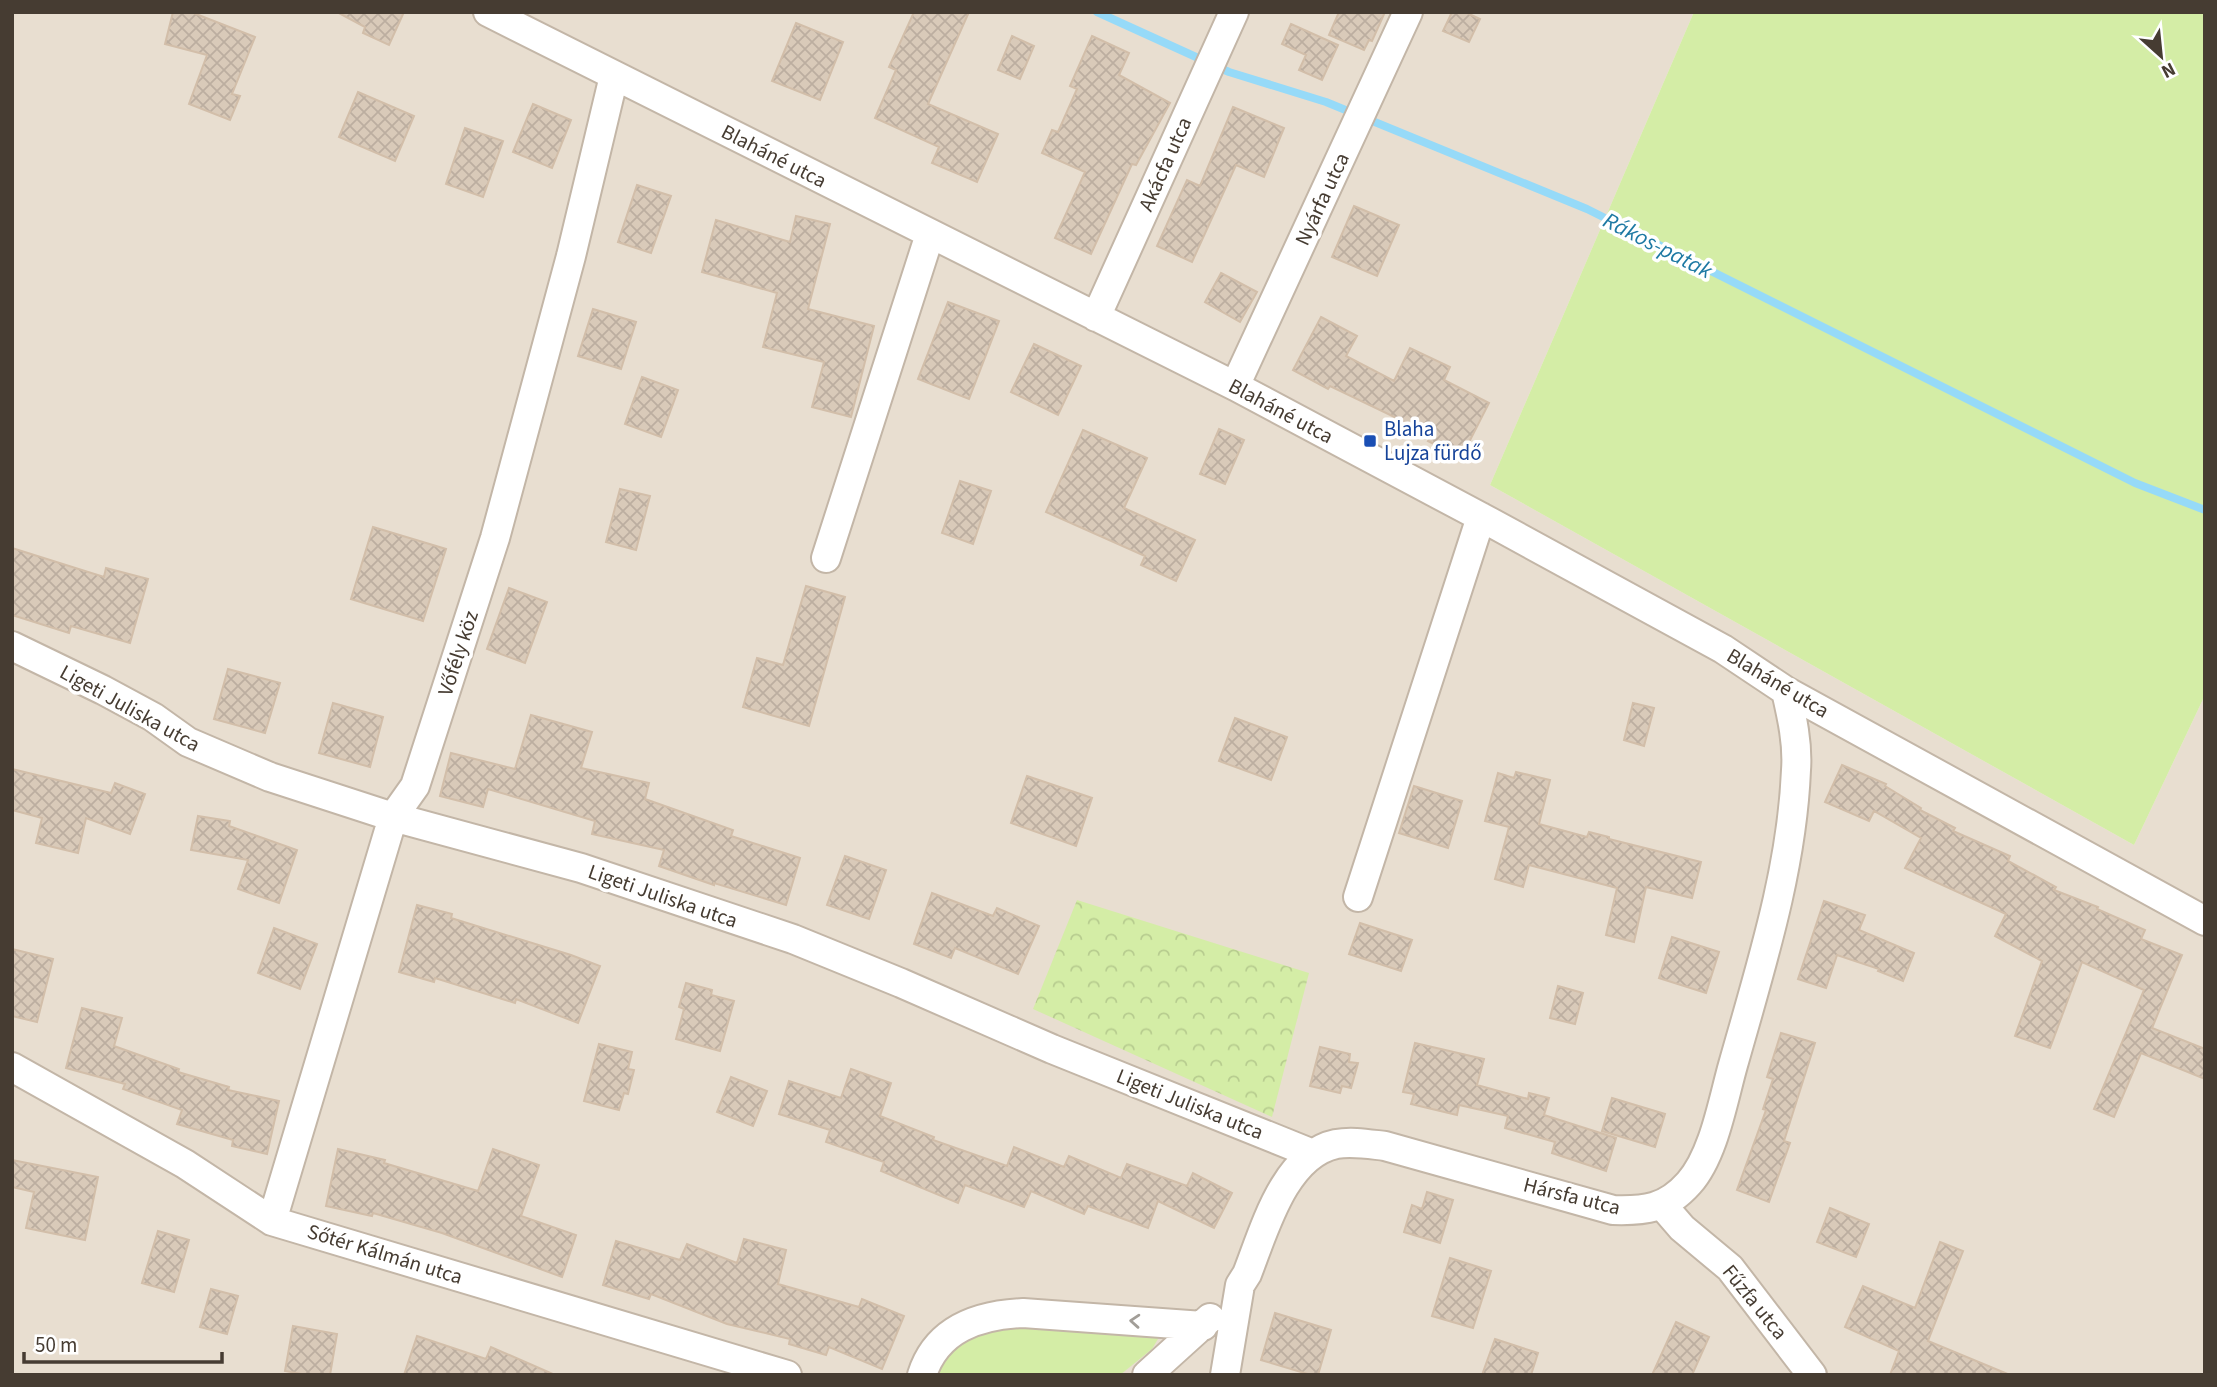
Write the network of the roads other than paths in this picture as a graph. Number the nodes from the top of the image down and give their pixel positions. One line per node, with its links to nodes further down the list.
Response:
1 (488, 12): 4 (street, Blaháné utca)
2 (1234, 12): 6 (street, Akácfa utca)
3 (1408, 12): 7 (street, Nyárfa utca)
4 (614, 76): 5 (street, Blaháné utca); 12 (street, Vőfély köz)
5 (930, 234): 6 (street, Blaháné utca); 9 (street)
6 (1096, 317): 7 (street, Blaháné utca)
7 (1235, 386): 8 (street, Blaháné utca)
8 (1481, 517): 11 (street, Blaháné utca); 13 (street)
9 (826, 558)
10 (12, 646): 12 (street, Ligeti Juliska utca)
11 (1786, 691): 14 (street, Blaháné utca); 17 (street)
12 (393, 817): 16 (street, Ligeti Juliska utca); 18 (street, Vőfély köz)
13 (1358, 897)
14 (2205, 921)
15 (12, 1067): 18 (street, Sőtér Kálmán utca)
16 (1313, 1154): 17 (street, Hársfa utca); 19 (street, Hársfa utca)
17 (1663, 1206): 25 (street, Fűzfa utca)
18 (272, 1221): 22 (street, Sőtér Kálmán utca)
19 (1240, 1285): 20 (street); 24 (street, Hársfa utca)
20 (1203, 1326): 21 (street); 23 (street, one-way to 23)
21 (1155, 1372)
22 (787, 1375)
23 (922, 1375)
24 (1225, 1375)
25 (1812, 1375)

